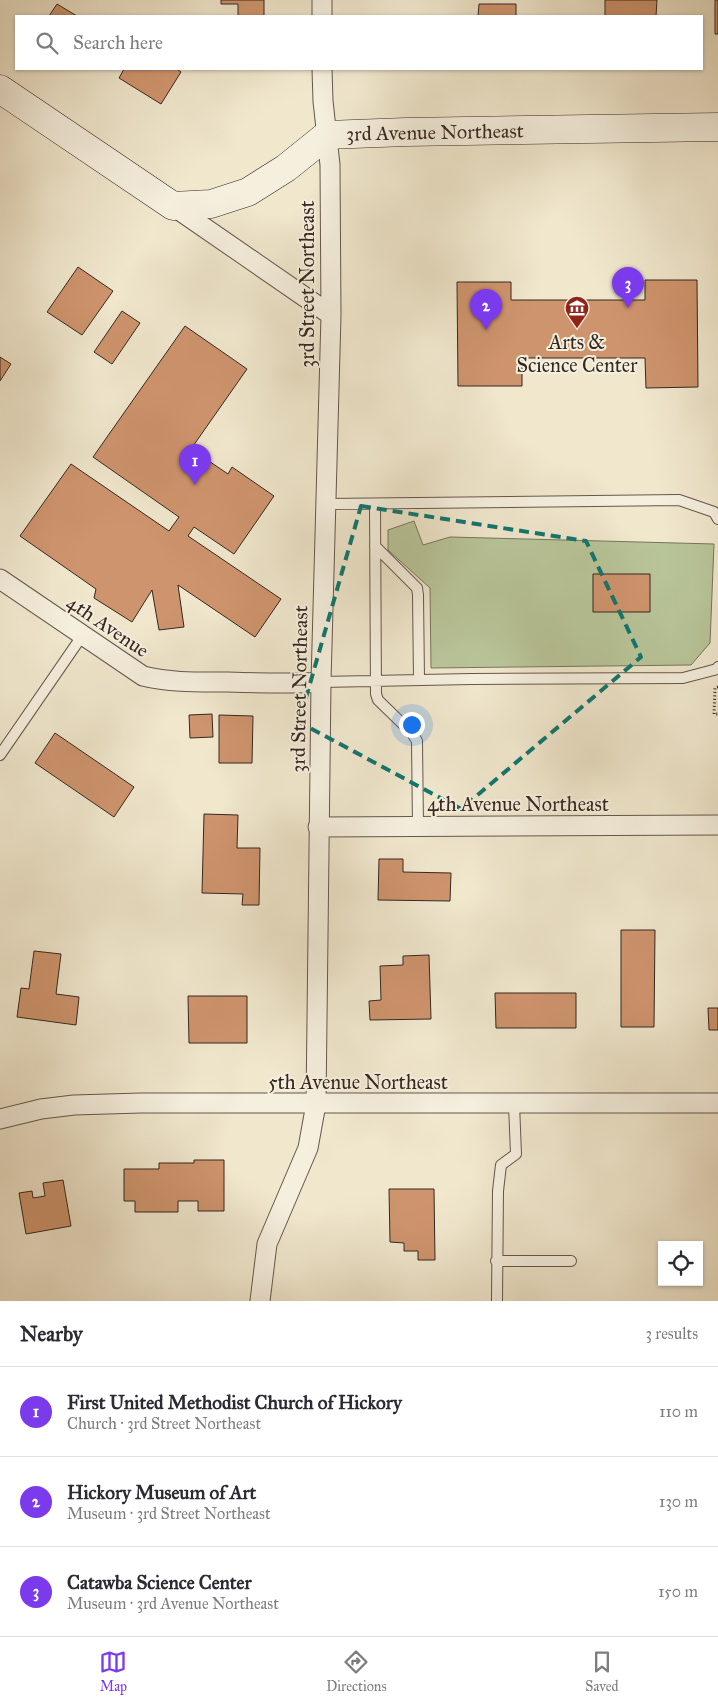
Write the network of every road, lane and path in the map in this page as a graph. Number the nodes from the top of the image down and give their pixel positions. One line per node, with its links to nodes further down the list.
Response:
1 (322, 0): 2 (street)
2 (322, 15)
3 (322, 70): 6 (street, 3rd Street Northeast)
4 (0, 89): 7 (main road)
5 (718, 126): 6 (main road, 3rd Avenue Northeast)
6 (327, 135): 7 (main road, 3rd Avenue Northeast); 8 (street, 3rd Street Northeast)
7 (173, 206): 8 (street)
8 (331, 315): 9 (street, 3rd Street Northeast)
9 (325, 504): 10 (lane); 18 (street, 3rd Street Northeast)
10 (375, 504): 11 (lane); 12 (lane)
11 (718, 520)
12 (375, 546): 16 (lane); 17 (lane)
13 (1, 581): 14 (street, 4th Avenue)
14 (82, 636): 18 (street, 4th Avenue); 21 (lane)
15 (718, 667): 16 (lane)
16 (419, 680): 17 (lane)
17 (375, 681): 18 (lane); 24 (lane)
18 (321, 682): 23 (street, 3rd Street Northeast)
19 (718, 687): 20 (path)
20 (718, 714)
21 (0, 755)
22 (718, 825): 24 (street, 4th Avenue Northeast)
23 (318, 827): 24 (street, 4th Avenue Northeast); 25 (street, 3rd Street Northeast)
24 (418, 827)
25 (316, 1104): 26 (street, 5th Avenue Northeast); 28 (street, 5th Avenue Northeast); 31 (street, 3rd Street Northeast)
26 (514, 1104): 27 (street, 5th Avenue Northeast); 30 (lane)
27 (718, 1104)
28 (0, 1119)
29 (571, 1260): 30 (lane)
30 (496, 1262): 32 (lane)
31 (260, 1301)
32 (497, 1301)

